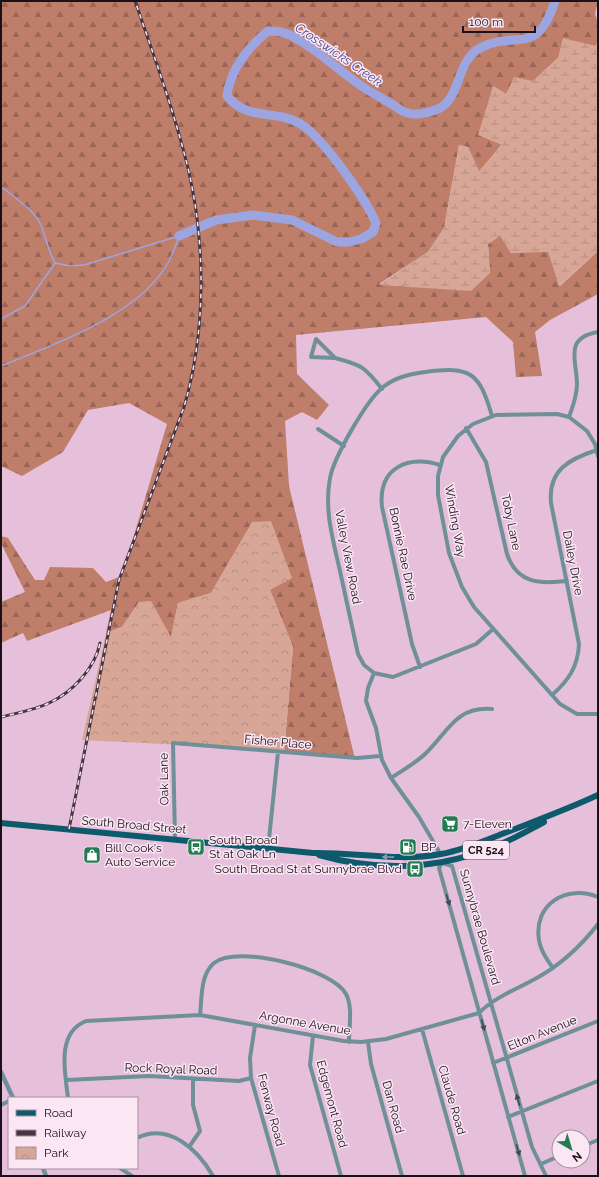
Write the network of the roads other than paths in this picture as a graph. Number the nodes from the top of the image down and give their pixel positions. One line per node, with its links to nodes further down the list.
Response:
1 (598, 332): 5 (street)
2 (335, 358): 2 (street); 3 (street)
3 (382, 388): 4 (street, Valley View Road); 8 (street, Valley View Road)
4 (492, 416): 5 (street, Winding Way); 6 (street, Winding Way)
5 (568, 417): 9 (street, Winding Way)
6 (466, 428): 11 (street, Winding Way); 12 (street, Toby Lane)
7 (318, 429): 8 (street)
8 (344, 446): 15 (street, Valley View Road)
9 (597, 450): 10 (street, Winding Way); 12 (street, Dailey Drive)
10 (598, 456)
11 (440, 464): 13 (street, Winding Way); 14 (street, Bonnie Rae Drive)
12 (567, 581): 16 (street, Dailey Drive)
13 (493, 629): 14 (street); 16 (street, Winding Way)
14 (420, 667): 15 (street)
15 (374, 673): 21 (street)
16 (552, 695): 18 (street, Winding Way)
17 (492, 709): 22 (street)
18 (598, 714)
19 (174, 743): 20 (street, Fisher Place); 26 (street, Oak Lane)
20 (278, 752): 21 (street, Fisher Place); 27 (street)
21 (380, 756): 22 (street)
22 (391, 778): 29 (street)
23 (598, 795): 24 (main road, South Broad Street / CR 524)
24 (565, 810): 29 (main road, South Broad Street / CR 524); 32 (main road, South Broad Street / CR 524)
25 (1, 822): 26 (main road, South Broad Street / CR 524)
26 (175, 839): 27 (main road, South Broad Street / CR 524)
27 (268, 849): 28 (main road, South Broad Street / CR 524)
28 (313, 853): 30 (main road, South Broad Street / CR 524); 33 (main road, South Broad Street / CR 524)
29 (441, 854): 31 (main road, South Broad Street / CR 524, one-way to 31); 32 (street)
30 (361, 856): 31 (main road, South Broad Street / CR 524); 33 (main road)
31 (373, 857): 34 (main road)
32 (442, 863): 34 (main road, South Broad Street / CR 524); 38 (street, Sunnybrae Boulevard); 39 (street, Sunnybrae Boulevard, one-way to 39)
33 (360, 864): 34 (main road, South Broad Street / CR 524)
34 (377, 866)
35 (598, 897): 37 (street)
36 (598, 924): 37 (street, Argonne Avenue)
37 (553, 968): 38 (street, Argonne Avenue)
38 (490, 1002): 39 (street, Argonne Avenue); 47 (street, Sunnybrae Boulevard)
39 (479, 1013): 43 (street, Argonne Avenue); 48 (street, Sunnybrae Boulevard, one-way to 48)
40 (200, 1015): 42 (street, Argonne Avenue); 45 (street); 52 (street, Argonne Avenue)
41 (598, 1021): 47 (street, Elton Avenue)
42 (255, 1025): 44 (street, Argonne Avenue); 51 (street, Fenway Road)
43 (422, 1029): 46 (street, Argonne Avenue); 68 (street, Claude Road)
44 (313, 1036): 45 (street, Argonne Avenue); 66 (street, Edgemont Road)
45 (349, 1042): 46 (street, Argonne Avenue)
46 (368, 1042): 67 (street, Dan Road)
47 (506, 1058): 48 (street, Elton Avenue); 56 (street, Sunnybrae Boulevard, one-way to 47)
48 (493, 1063): 57 (street, Sunnybrae Boulevard)
49 (1, 1072): 54 (street)
50 (193, 1078): 51 (street, Rock Royal Road); 52 (street, Rock Royal Road); 59 (street)
51 (251, 1078): 65 (street, Fenway Road)
52 (66, 1080): 55 (street, Argonne Avenue)
53 (598, 1081): 56 (street)
54 (13, 1097)
55 (68, 1097)
56 (522, 1112): 57 (street); 61 (street, Sunnybrae Boulevard)
57 (508, 1117): 69 (street, Sunnybrae Boulevard, one-way to 69)
58 (138, 1138): 59 (street)
59 (190, 1147): 64 (street)
60 (551, 1160): 61 (street)
61 (541, 1164): 70 (street, Sunnybrae Boulevard)
62 (122, 1169): 63 (street)
63 (132, 1176)
64 (213, 1176)
65 (279, 1176)
66 (341, 1176)
67 (402, 1176)
68 (462, 1176)
69 (525, 1176)
70 (546, 1176)

